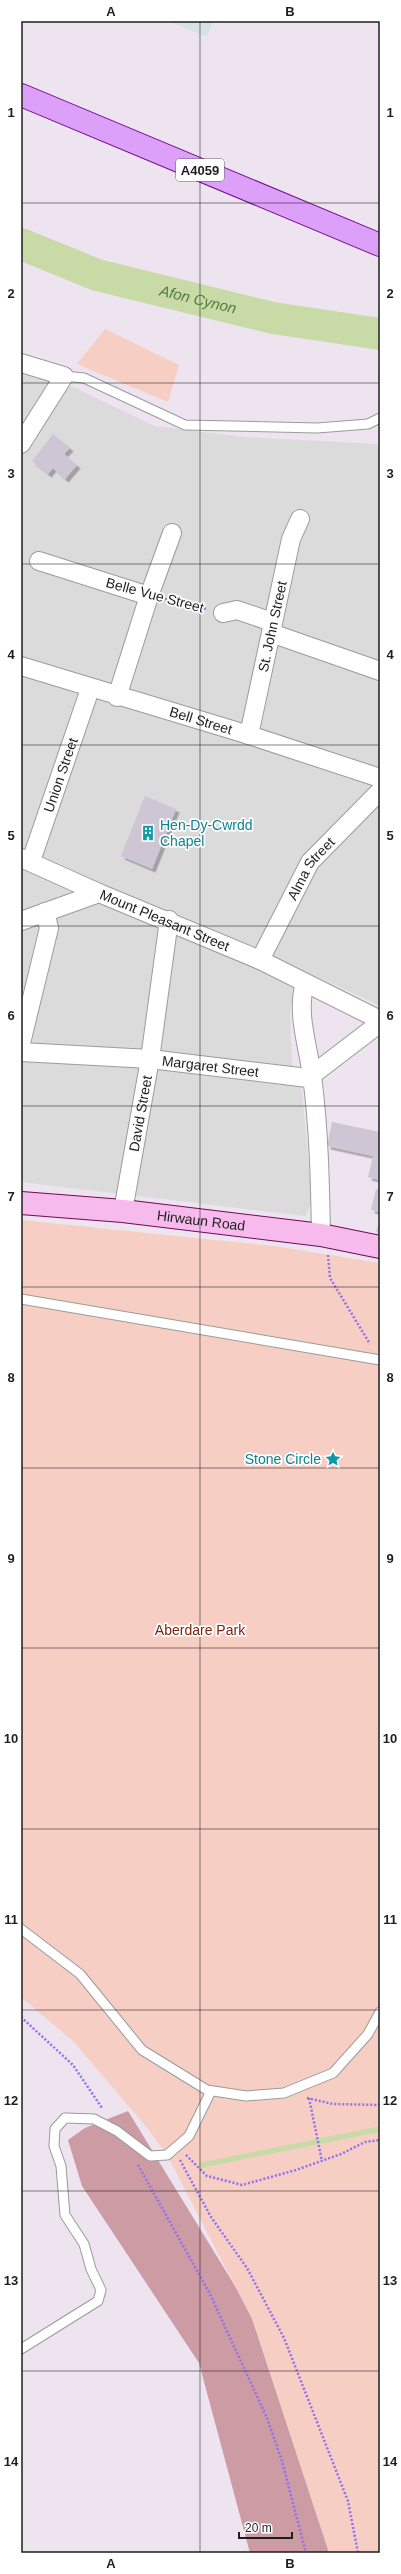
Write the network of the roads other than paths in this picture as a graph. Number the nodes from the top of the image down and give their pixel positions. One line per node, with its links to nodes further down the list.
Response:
1 (21, 95): 2 (main road, A4059)
2 (380, 245)
3 (21, 363): 4 (street)
4 (64, 376): 5 (lane); 6 (street)
5 (380, 418)
6 (21, 444)
7 (300, 519): 12 (street, St. John Street)
8 (172, 533): 10 (street)
9 (39, 561): 10 (street, Belle Vue Street)
10 (149, 596): 16 (street)
11 (223, 613): 12 (street, Belle Vue Street)
12 (271, 627): 14 (street, Belle Vue Street); 17 (street, St. John Street)
13 (21, 666): 15 (street, Bell Street)
14 (380, 671)
15 (90, 689): 16 (street, Bell Street); 20 (street, Union Street)
16 (117, 697): 17 (street, Bell Street)
17 (249, 735): 18 (street, Bell Street)
18 (380, 778)
19 (380, 791): 25 (street, Alma Street)
20 (26, 860): 21 (street)
21 (99, 893): 22 (street, Mount Pleasant Street); 23 (street, Mount Pleasant Street)
22 (45, 912): 24 (street, Mount Pleasant Street); 29 (street)
23 (169, 920): 25 (street, Mount Pleasant Street); 31 (street, David Street)
24 (21, 921)
25 (260, 960): 26 (street, Mount Pleasant Street)
26 (305, 983): 27 (street, Mount Pleasant Street); 32 (street)
27 (380, 1020)
28 (380, 1023): 32 (street)
29 (21, 1042)
30 (21, 1052): 31 (street, Margaret Street)
31 (150, 1059): 32 (street, Margaret Street); 34 (street, David Street)
32 (312, 1075): 35 (street)
33 (21, 1203): 34 (main road, Hirwaun Road)
34 (123, 1211): 35 (main road, Hirwaun Road)
35 (326, 1236): 36 (main road, Hirwaun Road)
36 (380, 1247)
37 (21, 1299): 38 (lane)
38 (378, 1359)
39 (21, 1929): 41 (lane)
40 (380, 2012): 41 (lane)
41 (211, 2091): 42 (lane)
42 (21, 2349)

